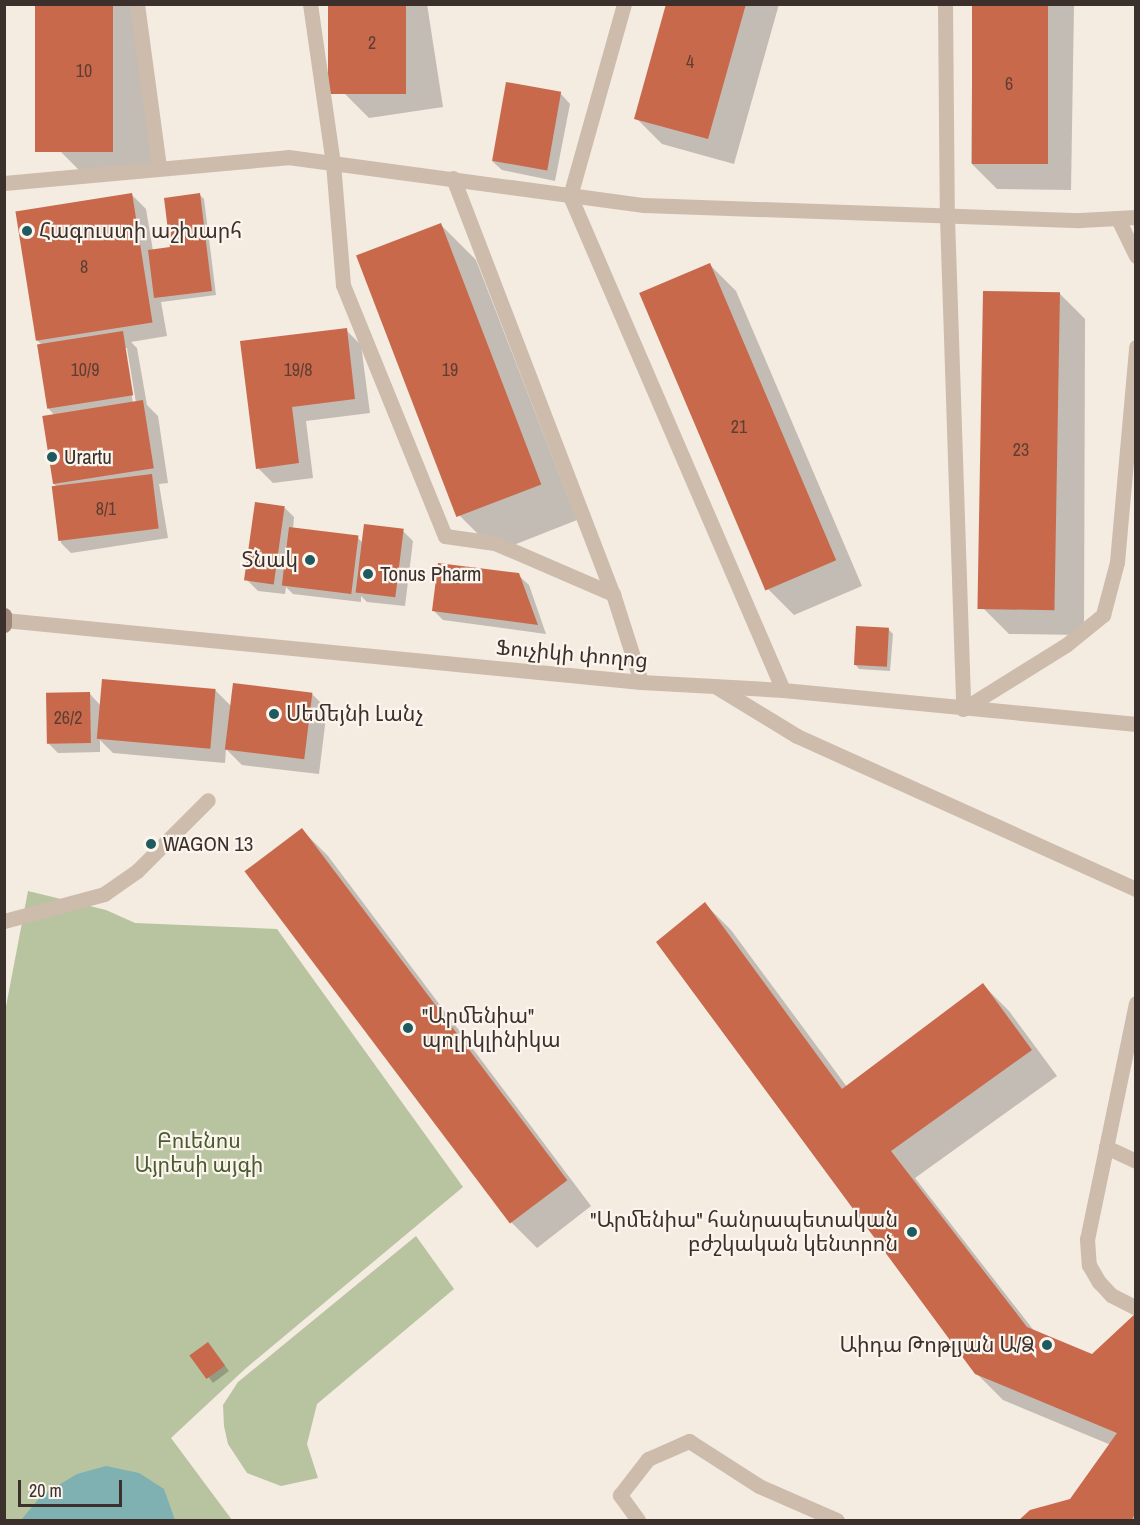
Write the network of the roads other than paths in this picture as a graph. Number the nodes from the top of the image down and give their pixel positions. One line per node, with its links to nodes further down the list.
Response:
1 (137, 4): 6 (street)
2 (310, 4): 5 (street)
3 (624, 4): 9 (street)
4 (945, 4): 10 (street)
5 (333, 163): 6 (street); 7 (street); 15 (street)
6 (159, 167): 8 (street)
7 (453, 178): 9 (street); 15 (street)
8 (4, 183)
9 (570, 196): 10 (street); 21 (street)
10 (947, 217): 12 (street); 22 (street)
11 (1136, 217): 12 (street)
12 (1119, 221): 13 (street)
13 (1136, 256)
14 (1136, 347): 22 (street)
15 (613, 594): 19 (street)
16 (4, 615): 17 (main road)
17 (5, 620): 18 (main road); 19 (street, Ֆուչիկի փողոց)
18 (4, 625)
19 (641, 682): 20 (street, Ֆուչիկի փողոց)
20 (715, 686): 21 (street, Ֆուչիկի փողոց); 25 (street)
21 (783, 690): 22 (street, Ֆուչիկի փողոց)
22 (963, 709): 23 (street, Ֆուչիկի փողոց)
23 (1136, 724)
24 (208, 800): 26 (street)
25 (1136, 889)
26 (4, 921)
27 (1136, 1003): 28 (street)
28 (1106, 1147): 29 (street); 30 (street)
29 (1136, 1161)
30 (1136, 1308)
31 (638, 1521): 32 (street)
32 (837, 1521)

